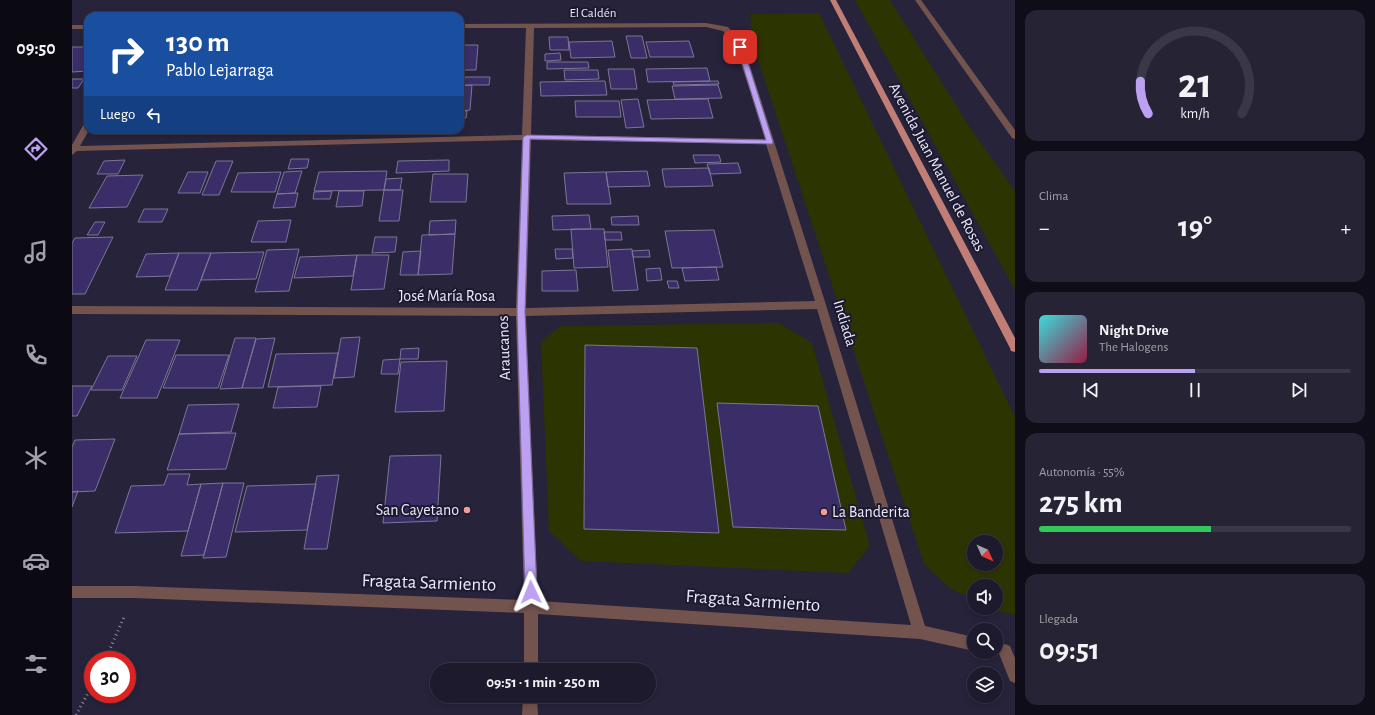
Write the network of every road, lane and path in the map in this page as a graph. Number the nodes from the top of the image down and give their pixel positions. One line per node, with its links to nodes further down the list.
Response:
1 (833, 0): 16 (main road, Avenida Juan Manuel de Rosas)
2 (918, 0): 9 (street)
3 (464, 26): 4 (street, El Caldén)
4 (530, 26): 7 (street, El Caldén); 10 (street, Araucanos)
5 (72, 27): 6 (street)
6 (84, 27)
7 (725, 29): 11 (street, Indiada)
8 (84, 131): 12 (street)
9 (1015, 136)
10 (527, 137): 11 (street); 12 (street); 15 (street, Araucanos)
11 (770, 142): 13 (street, Indiada)
12 (73, 150)
13 (821, 305): 15 (street, José María Rosa); 20 (street, Indiada)
14 (72, 310): 15 (street, José María Rosa)
15 (521, 312): 19 (street, Araucanos)
16 (1015, 348)
17 (72, 592): 18 (street, Fragata Sarmiento)
18 (134, 592): 19 (street, Fragata Sarmiento); 22 (path)
19 (531, 607): 20 (street, Fragata Sarmiento); 24 (street, Araucanos)
20 (920, 632): 21 (street, Fragata Sarmiento)
21 (967, 642)
22 (109, 651)
23 (1005, 651): 25 (street)
24 (531, 663)
25 (1015, 676)
26 (84, 700): 28 (path)
27 (530, 703): 29 (street)
28 (76, 715)
29 (530, 715)

